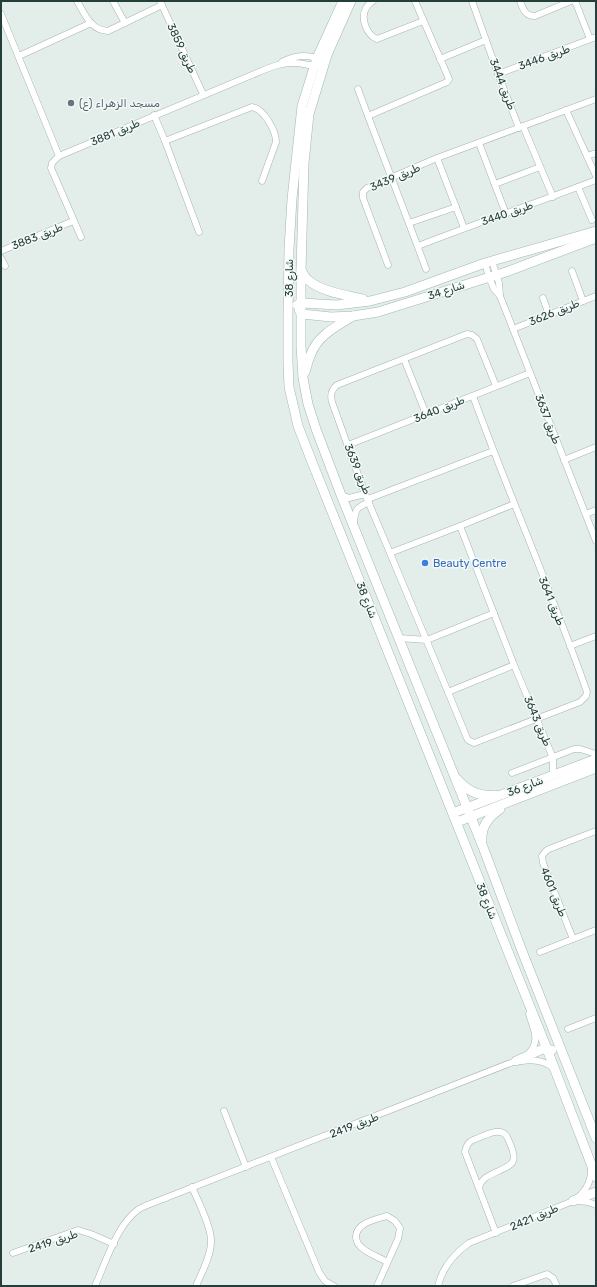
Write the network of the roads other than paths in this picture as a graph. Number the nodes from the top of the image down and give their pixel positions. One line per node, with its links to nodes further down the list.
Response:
1 (77, 1): 14 (street)
2 (113, 1): 15 (street)
3 (343, 1): 22 (street, شارع 38)
4 (351, 1): 20 (street, شارع 38)
5 (373, 1): 13 (street)
6 (415, 1): 13 (street)
7 (472, 1): 17 (street, طريق 3444)
8 (520, 1): 9 (street)
9 (571, 1)
10 (575, 1): 18 (street)
11 (161, 3): 15 (street); 26 (street, طريق 3859)
12 (1, 14): 19 (street)
13 (423, 21): 21 (street)
14 (91, 23): 15 (street); 19 (street)
15 (125, 23)
16 (596, 37): 18 (street, طريق 3446)
17 (486, 40): 21 (street); 23 (street, طريق 3444)
18 (590, 40): 23 (street, طريق 3446)
19 (19, 56): 35 (street)
20 (327, 56): 22 (street); 24 (street, شارع 38)
21 (440, 59): 30 (street)
22 (317, 63): 24 (street); 26 (street, طريق 3881); 57 (street, شارع 38)
23 (498, 74): 31 (street, طريق 3444)
24 (320, 77): 64 (street, شارع 38)
25 (358, 89): 30 (street)
26 (203, 94): 29 (street, طريق 3881)
27 (596, 99): 28 (street, طريق 3439)
28 (566, 110): 31 (street, طريق 3439); 36 (street)
29 (154, 115): 32 (street); 35 (street, طريق 3881)
30 (368, 116): 40 (street)
31 (521, 127): 33 (street, طريق 3439); 38 (street, طريق 3444)
32 (165, 141): 42 (street); 53 (street)
33 (479, 143): 37 (street, طريق 3439); 43 (street)
34 (596, 153): 36 (street)
35 (59, 156): 49 (street)
36 (587, 156): 39 (street)
37 (437, 158): 40 (street, طريق 3439); 46 (street)
38 (540, 167): 43 (street); 45 (street, طريق 3444)
39 (596, 176)
40 (391, 178): 50 (street); 61 (street, طريق 3439)
41 (596, 180): 44 (street, طريق 3440)
42 (262, 181)
43 (495, 184): 47 (street)
44 (578, 187): 45 (street, طريق 3440); 48 (street)
45 (553, 197): 47 (street, طريق 3440)
46 (456, 207): 50 (street); 51 (street)
47 (506, 214): 51 (street, طريق 3440)
48 (592, 220)
49 (73, 221): 54 (street); 58 (street, طريق 3883)
50 (410, 223): 56 (street)
51 (464, 228): 56 (street, طريق 3440)
52 (596, 230): 60 (street, شارع 34)
53 (199, 232)
54 (81, 236)
55 (596, 238): 66 (street, شارع 34)
56 (418, 246): 63 (street)
57 (289, 249): 71 (street); 73 (street, شارع 38)
58 (1, 251)
59 (1, 258): 62 (street, طريق 3883)
60 (489, 262): 66 (street, طريق 3637); 69 (street, شارع 34)
61 (388, 265)
62 (5, 266)
63 (426, 269)
64 (301, 270): 69 (street); 71 (street, شارع 38)
65 (572, 271): 70 (street)
66 (492, 276): 75 (street, شارع 34); 76 (street, طريق 3637)
67 (596, 296): 70 (street, طريق 3626)
68 (543, 298): 74 (street)
69 (370, 301): 71 (street, شارع 34)
70 (583, 301): 74 (street, طريق 3626)
71 (299, 304): 72 (street); 73 (street)
72 (302, 314): 75 (street, شارع 34); 79 (street, شارع 38)
73 (288, 315): 114 (street, شارع 38)
74 (549, 315): 76 (street, طريق 3626)
75 (353, 316): 79 (street)
76 (513, 329): 78 (street, طريق 3637)
77 (404, 359): 80 (street, طريق 3639); 82 (street); 83 (street, طريق 3639)
78 (530, 373): 80 (street, طريق 3640); 86 (street, طريق 3637)
79 (303, 378): 87 (street, شارع 38)
80 (496, 386): 81 (street, طريق 3640)
81 (473, 396): 82 (street, طريق 3640); 85 (street, طريق 3641)
82 (426, 414): 83 (street, طريق 3640)
83 (348, 445): 88 (street, طريق 3639)
84 (596, 447): 86 (street)
85 (493, 451): 88 (street, طريق 3639); 89 (street, طريق 3641)
86 (564, 460): 91 (street, طريق 3637)
87 (341, 495): 88 (street); 93 (street, شارع 38)
88 (368, 498): 93 (street); 95 (street)
89 (514, 504): 92 (street); 100 (street, طريق 3641)
90 (596, 510): 91 (street)
91 (586, 514): 94 (street, طريق 3637)
92 (460, 526): 95 (street); 96 (street, طريق 3643)
93 (354, 527): 98 (street, شارع 38)
94 (596, 541)
95 (390, 553): 99 (street)
96 (494, 613): 99 (street); 101 (street, طريق 3643)
97 (596, 636): 100 (street)
98 (399, 638): 99 (street); 108 (street, شارع 38)
99 (426, 640): 102 (street)
100 (570, 646): 103 (street, طريق 3641)
101 (514, 666): 102 (street); 103 (street, طريق 3643)
102 (448, 692): 103 (street, طريق 3641)
103 (537, 719): 105 (street, طريق 3643)
104 (596, 754): 105 (street, طريق 3643)
105 (553, 758): 109 (street); 110 (street)
106 (596, 759): 110 (street, شارع 36)
107 (596, 768): 111 (street, شارع 36)
108 (453, 773): 111 (street); 112 (street, شارع 38)
109 (512, 773)
110 (554, 775): 111 (street, شارع 36)
111 (505, 799): 112 (street, شارع 36); 113 (street, شارع 36); 116 (street)
112 (467, 808): 113 (street, شارع 38); 114 (street, شارع 36)
113 (471, 817): 114 (street, شارع 36); 116 (street, شارع 38)
114 (455, 818): 120 (street, شارع 38)
115 (596, 831): 118 (street, طريق 4601)
116 (483, 847): 127 (street, شارع 38)
117 (596, 930): 118 (street)
118 (573, 939): 119 (street)
119 (540, 952)
120 (521, 985): 123 (street, شارع 38); 124 (street, طريق 2419)
121 (596, 1018): 122 (street)
122 (568, 1029)
123 (547, 1048): 124 (street); 125 (street, شارع 38); 127 (street)
124 (516, 1061): 125 (street, طريق 2419); 129 (street, طريق 2419)
125 (554, 1068): 130 (street, شارع 38)
126 (224, 1111): 131 (street)
127 (586, 1112): 128 (street, شارع 38)
128 (596, 1138)
129 (271, 1157): 131 (street, طريق 2419); 144 (street)
130 (590, 1164): 132 (street, شارع 38); 136 (street, طريق 2421)
131 (246, 1167): 133 (street, طريق 2419)
132 (596, 1177)
133 (192, 1187): 139 (street, طريق 2419); 143 (street)
134 (479, 1187): 134 (street, طريق 2421); 138 (street, طريق 2421)
135 (596, 1192): 136 (street)
136 (573, 1201): 137 (street); 138 (street, طريق 2421)
137 (596, 1205)
138 (496, 1233): 146 (street, طريق 2421)
139 (114, 1244): 140 (street, طريق 2419); 142 (street, طريق 2419)
140 (14, 1254)
141 (387, 1262): 141 (street); 145 (street)
142 (96, 1286)
143 (196, 1286)
144 (334, 1286)
145 (377, 1286)
146 (438, 1286)
147 (513, 1286): 148 (street)
148 (557, 1286)

